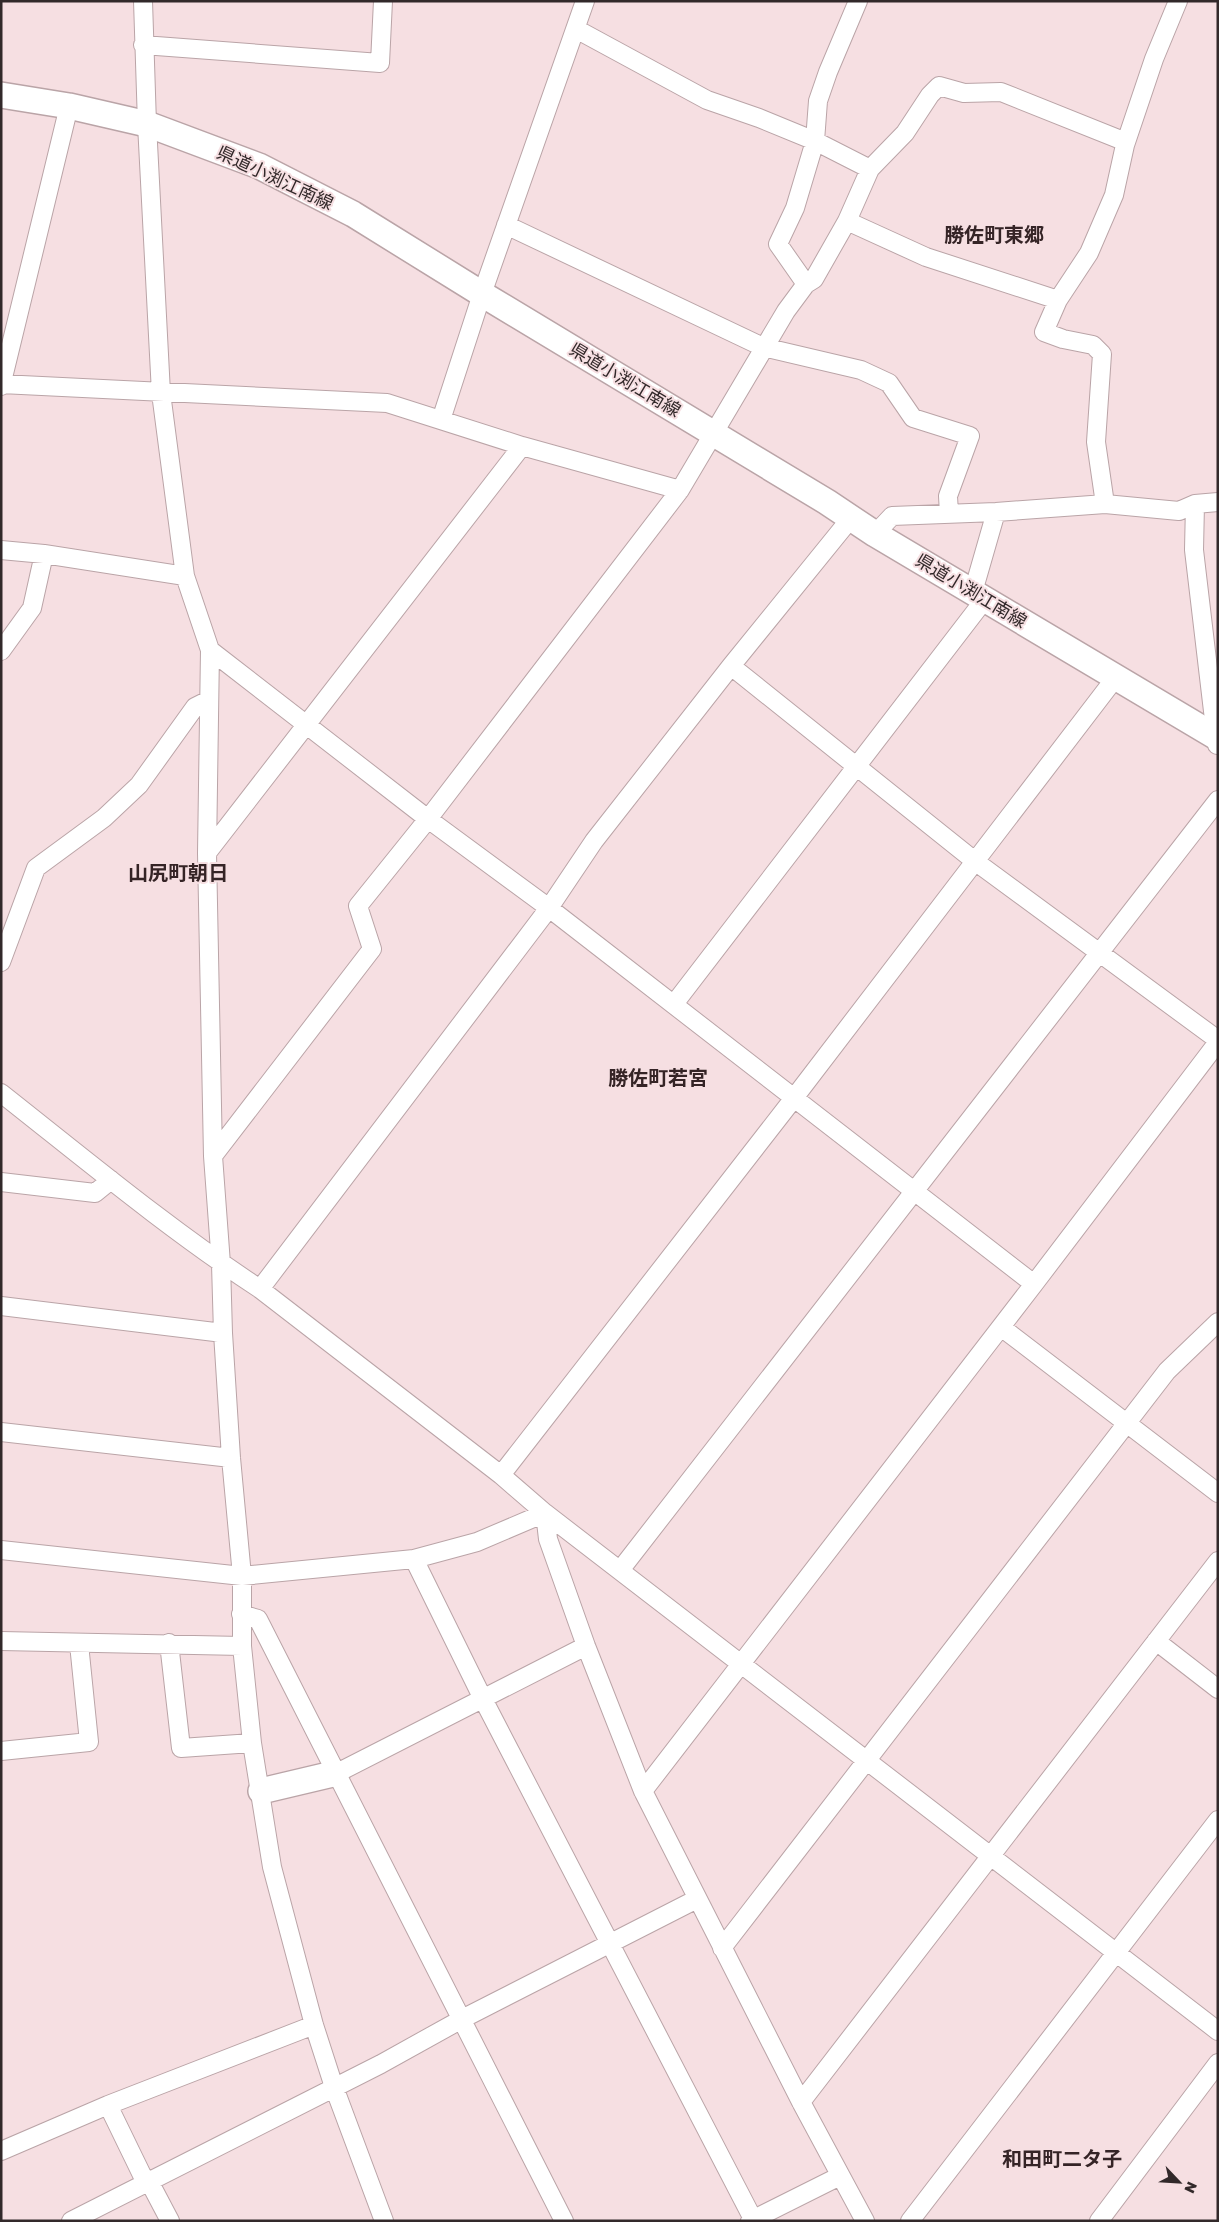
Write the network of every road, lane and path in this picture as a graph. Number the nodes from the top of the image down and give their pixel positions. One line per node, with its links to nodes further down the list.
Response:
1 (143, 1): 7 (street)
2 (383, 1): 7 (street)
3 (585, 1): 6 (street)
4 (858, 1): 11 (street)
5 (1178, 1): 12 (street)
6 (576, 29): 11 (street); 15 (street)
7 (143, 45): 10 (street)
8 (1, 95): 9 (main road, 県道小渕江南線)
9 (68, 106): 10 (main road, 県道小渕江南線); 20 (street)
10 (146, 124): 17 (main road, 県道小渕江南線); 21 (street)
11 (815, 141): 13 (street); 16 (street)
12 (1126, 142): 13 (street); 18 (street)
13 (870, 168): 14 (street)
14 (847, 221): 16 (street); 18 (street)
15 (506, 225): 17 (street); 19 (street)
16 (806, 284): 19 (street)
17 (482, 294): 22 (street); 23 (main road, 県道小渕江南線)
18 (1058, 300): 27 (street)
19 (763, 347): 23 (street); 30 (street)
20 (2, 385): 21 (street)
21 (161, 393): 22 (street); 35 (street)
22 (441, 420): 24 (street)
23 (714, 434): 25 (street); 31 (main road, 県道小渕江南線)
24 (522, 446): 25 (street); 42 (street)
25 (680, 490): 46 (street)
26 (1218, 502): 28 (street)
27 (1105, 504): 28 (street); 29 (street)
28 (1195, 504): 43 (street)
29 (996, 512): 30 (street); 36 (street)
30 (950, 513): 32 (street)
31 (852, 518): 32 (main road, 県道小渕江南線); 39 (street)
32 (875, 534): 36 (main road, 県道小渕江南線)
33 (1, 550): 34 (street)
34 (44, 554): 35 (street); 38 (street)
35 (185, 576): 37 (street)
36 (979, 596): 40 (main road, 県道小渕江南線); 44 (street)
37 (210, 650): 41 (street); 42 (street)
38 (1, 651)
39 (731, 666): 44 (street); 49 (street)
40 (1116, 678): 43 (main road, 県道小渕江南線); 48 (street)
41 (209, 700): 47 (street); 51 (street)
42 (306, 724): 46 (street); 47 (street)
43 (1217, 741)
44 (856, 766): 48 (street); 52 (street)
45 (1218, 800): 50 (street)
46 (428, 819): 49 (street); 56 (street)
47 (207, 853): 56 (street)
48 (976, 862): 50 (street); 55 (street)
49 (549, 908): 52 (street); 62 (street)
50 (1099, 952): 53 (street); 59 (street)
51 (1, 962)
52 (674, 1004): 55 (street)
53 (1218, 1041): 61 (street)
54 (1, 1093): 57 (street)
55 (794, 1098): 59 (street); 70 (street)
56 (213, 1156): 60 (street)
57 (111, 1180): 58 (street); 60 (street)
58 (1, 1182)
59 (914, 1191): 61 (street); 76 (street)
60 (221, 1264): 62 (street); 66 (street)
61 (1034, 1284): 65 (street)
62 (260, 1289): 70 (street)
63 (1, 1306): 66 (street)
64 (1218, 1322): 67 (street)
65 (1001, 1327): 67 (street); 85 (street)
66 (223, 1333): 69 (street)
67 (1127, 1423): 71 (street); 90 (street)
68 (1, 1432): 69 (street)
69 (231, 1458): 77 (street)
70 (501, 1475): 72 (street)
71 (1218, 1493)
72 (545, 1512): 74 (street); 76 (street); 84 (street)
73 (1, 1550): 77 (street)
74 (414, 1559): 77 (street); 87 (street)
75 (1218, 1562): 80 (street)
76 (621, 1570): 85 (street)
77 (242, 1576): 78 (street)
78 (241, 1614): 83 (street); 91 (street)
79 (1, 1640): 82 (street)
80 (1156, 1641): 86 (street); 95 (street)
81 (169, 1643): 82 (street); 83 (street); 88 (street)
82 (79, 1644): 89 (street)
83 (242, 1646): 88 (street)
84 (586, 1646): 87 (street); 93 (street)
85 (741, 1664): 90 (street); 93 (street)
86 (1218, 1689)
87 (483, 1699): 91 (street); 97 (street)
88 (252, 1743): 92 (street)
89 (1, 1751)
90 (867, 1762): 95 (street); 98 (street)
91 (337, 1773): 92 (main road); 100 (street)
92 (261, 1791): 101 (street)
93 (643, 1791): 96 (street)
94 (1218, 1820): 99 (street)
95 (989, 1856): 99 (street); 105 (street)
96 (697, 1898): 97 (street); 98 (street)
97 (610, 1943): 100 (street); 110 (street)
98 (722, 1948): 105 (street)
99 (1117, 1954): 102 (street); 116 (street)
100 (462, 2019): 104 (street); 114 (street)
101 (314, 2025): 104 (street); 106 (street)
102 (1218, 2031)
103 (1218, 2063): 117 (street)
104 (334, 2087): 109 (street); 113 (street)
105 (801, 2102): 108 (street)
106 (108, 2105): 107 (street); 109 (street)
107 (1, 2151)
108 (840, 2176): 110 (street); 115 (street)
109 (150, 2182): 111 (street); 112 (street)
110 (752, 2220)
111 (71, 2221)
112 (170, 2221)
113 (384, 2221)
114 (564, 2221)
115 (865, 2221)
116 (910, 2221)
117 (1099, 2221)

